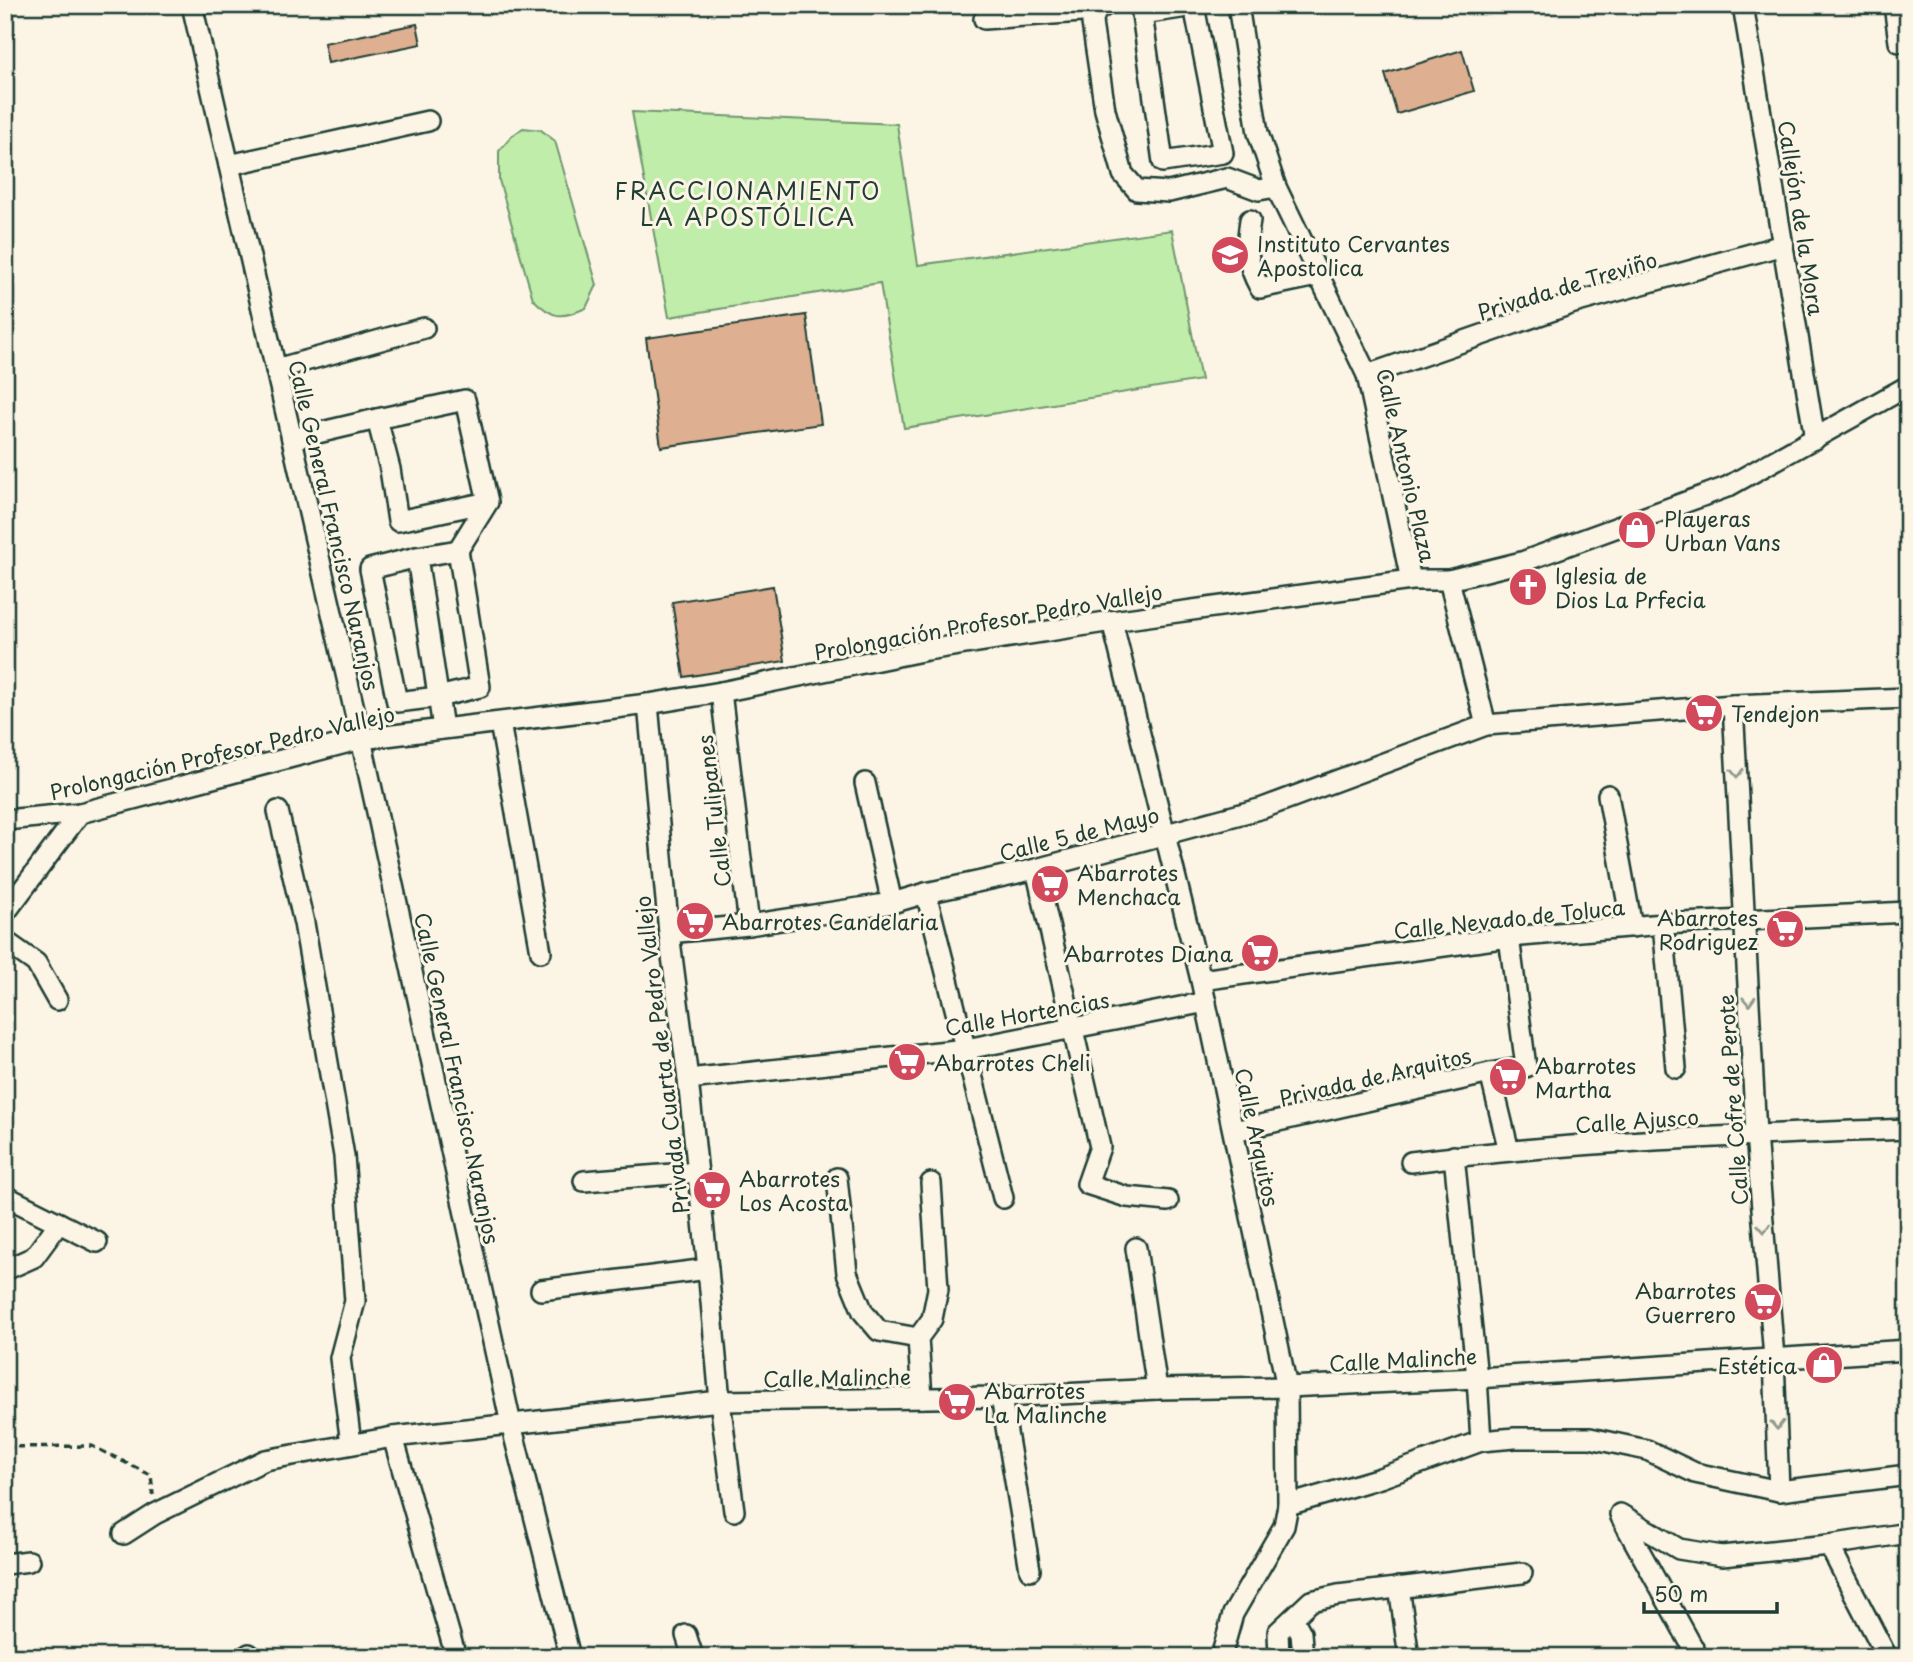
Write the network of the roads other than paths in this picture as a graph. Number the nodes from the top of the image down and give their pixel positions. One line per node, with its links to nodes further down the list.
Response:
1 (192, 5): 12 (street, Calle General Francisco Naranjos)
2 (1238, 5): 14 (street, Calle Antonio Plaza)
3 (1743, 5): 16 (street, Callejón de la Mora)
4 (1894, 5): 9 (street)
5 (1195, 6): 7 (street); 11 (street)
6 (1101, 8): 8 (street); 13 (street)
7 (1141, 9): 11 (street)
8 (984, 19)
9 (1908, 40)
10 (428, 121): 12 (street)
11 (1223, 153): 13 (street)
12 (229, 165): 19 (street, Calle General Francisco Naranjos)
13 (1227, 178): 14 (street)
14 (1276, 187): 17 (street, Calle Antonio Plaza)
15 (1251, 220): 17 (street)
16 (1783, 244): 20 (street, Privada de Treviño); 24 (street, Callejón de la Mora)
17 (1317, 276): 20 (street, Calle Antonio Plaza)
18 (424, 328): 19 (street)
19 (276, 369): 23 (street, Calle General Francisco Naranjos)
20 (1367, 375): 28 (street, Calle Antonio Plaza)
21 (1908, 386): 24 (street, Prolongación Profesor Pedro Vallejo)
22 (377, 419): 23 (street); 25 (street); 25 (street)
23 (292, 439): 39 (street, Calle General Francisco Naranjos)
24 (1815, 439): 29 (street, Prolongación Profesor Pedro Vallejo)
25 (488, 502): 26 (street)
26 (458, 550): 27 (street); 32 (street)
27 (417, 557): 32 (street); 32 (street)
28 (1411, 580): 29 (street, Prolongación Profesor Pedro Vallejo); 30 (street, Prolongación Profesor Pedro Vallejo)
29 (1450, 580): 37 (street)
30 (1112, 621): 31 (street, Prolongación Profesor Pedro Vallejo); 45 (street, Calle Arquitos)
31 (721, 692): 34 (street, Prolongación Profesor Pedro Vallejo); 53 (street, Calle Tulipanes)
32 (438, 697): 38 (street)
33 (1908, 698): 35 (street, Calle 5 de Mayo)
34 (648, 704): 36 (street, Prolongación Profesor Pedro Vallejo); 55 (street, Privada Cuarta de Pedro Vallejo)
35 (1733, 705): 37 (street, Calle 5 de Mayo); 51 (street, Calle Cofre de Perote, one-way to 51)
36 (499, 723): 38 (street, Prolongación Profesor Pedro Vallejo); 58 (street)
37 (1486, 725): 45 (street, Calle 5 de Mayo)
38 (443, 728): 39 (street, Prolongación Profesor Pedro Vallejo)
39 (360, 740): 43 (street, Prolongación Profesor Pedro Vallejo); 95 (street, Calle General Francisco Naranjos)
40 (865, 783): 48 (street)
41 (1608, 795): 54 (street)
42 (278, 811): 98 (street)
43 (80, 813): 44 (street, Prolongación Profesor Pedro Vallejo); 50 (street)
44 (5, 820)
45 (1166, 835): 46 (street, Calle 5 de Mayo); 59 (street, Calle Arquitos)
46 (1036, 869): 47 (street, Calle 5 de Mayo); 62 (street)
47 (926, 893): 48 (street, Calle 5 de Mayo); 63 (street)
48 (892, 903): 53 (street, Calle 5 de Mayo)
49 (1908, 912): 51 (street, Calle Nevado de Toluca)
50 (5, 913)
51 (1744, 920): 52 (street, Calle Nevado de Toluca); 69 (street, Calle Cofre de Perote, one-way to 69)
52 (1663, 924): 54 (street, Calle Nevado de Toluca); 64 (street)
53 (749, 925): 55 (street, Calle 5 de Mayo)
54 (1632, 927): 56 (street, Calle Nevado de Toluca)
55 (669, 933): 66 (street, Privada Cuarta de Pedro Vallejo)
56 (1509, 937): 59 (street, Calle Nevado de Toluca); 65 (street, Privada de Arquitos)
57 (5, 942): 60 (street)
58 (541, 952)
59 (1201, 980): 61 (street, Calle Arquitos)
60 (57, 1000)
61 (1206, 1002): 62 (street, Calle Hortencias); 68 (street, Calle Arquitos)
62 (1072, 1030): 63 (street, Calle Hortencias); 79 (street)
63 (966, 1049): 66 (street, Calle Hortencias); 78 (street)
64 (1676, 1068)
65 (1490, 1073): 68 (street, Privada de Arquitos); 70 (street)
66 (688, 1079): 73 (street, Privada Cuarta de Pedro Vallejo)
67 (1908, 1129): 69 (street, Calle Ajusco)
68 (1234, 1131): 90 (street, Calle Arquitos)
69 (1756, 1134): 70 (street, Calle Ajusco); 88 (street, Calle Cofre de Perote, one-way to 88)
70 (1509, 1151): 71 (street, Calle Ajusco)
71 (1454, 1156): 72 (street, Calle Ajusco); 89 (street)
72 (1411, 1162)
73 (698, 1172): 75 (street); 83 (street, Privada Cuarta de Pedro Vallejo)
74 (838, 1178): 86 (street)
75 (583, 1181)
76 (931, 1183): 86 (street)
77 (5, 1196): 80 (street)
78 (1003, 1198)
79 (1168, 1201)
80 (59, 1223): 81 (street); 84 (street)
81 (97, 1242)
82 (1136, 1248): 91 (street)
83 (708, 1269): 85 (street); 94 (street, Privada Cuarta de Pedro Vallejo)
84 (5, 1270)
85 (541, 1290)
86 (918, 1338): 93 (street)
87 (1908, 1350): 88 (street, Calle Malinche)
88 (1774, 1358): 89 (street, Calle Malinche); 100 (street, Calle Cofre de Perote, one-way to 100)
89 (1477, 1378): 90 (street, Calle Malinche); 97 (street)
90 (1287, 1387): 91 (street, Calle Malinche); 101 (street, Calle Arquitos)
91 (1157, 1389): 92 (street, Calle Malinche)
92 (1002, 1397): 93 (street, Calle Malinche); 108 (street)
93 (922, 1398): 94 (street, Calle Malinche)
94 (720, 1401): 95 (street, Calle Malinche); 102 (street, Privada Cuarta de Pedro Vallejo)
95 (511, 1424): 96 (street, Calle Malinche); 114 (street, Calle General Francisco Naranjos)
96 (393, 1437): 98 (street, Calle Malinche); 113 (street)
97 (1481, 1441): 100 (street); 101 (street)
98 (351, 1444): 103 (street, Calle Malinche)
99 (1908, 1475): 100 (street)
100 (1779, 1491)
101 (1288, 1505): 116 (street, Calle Arquitos)
102 (734, 1511)
103 (124, 1534)
104 (1908, 1534): 105 (street)
105 (1829, 1545): 120 (street); 121 (street)
106 (29, 1561): 107 (street)
107 (5, 1564)
108 (1030, 1570)
109 (1522, 1573): 110 (street)
110 (1399, 1587): 111 (street); 119 (street)
111 (1293, 1618): 117 (street); 118 (street)
112 (686, 1634): 115 (street)
113 (456, 1657)
114 (570, 1657)
115 (693, 1657)
116 (1221, 1657)
117 (1279, 1657)
118 (1303, 1657)
119 (1409, 1657)
120 (1698, 1657)
121 (1887, 1657)

